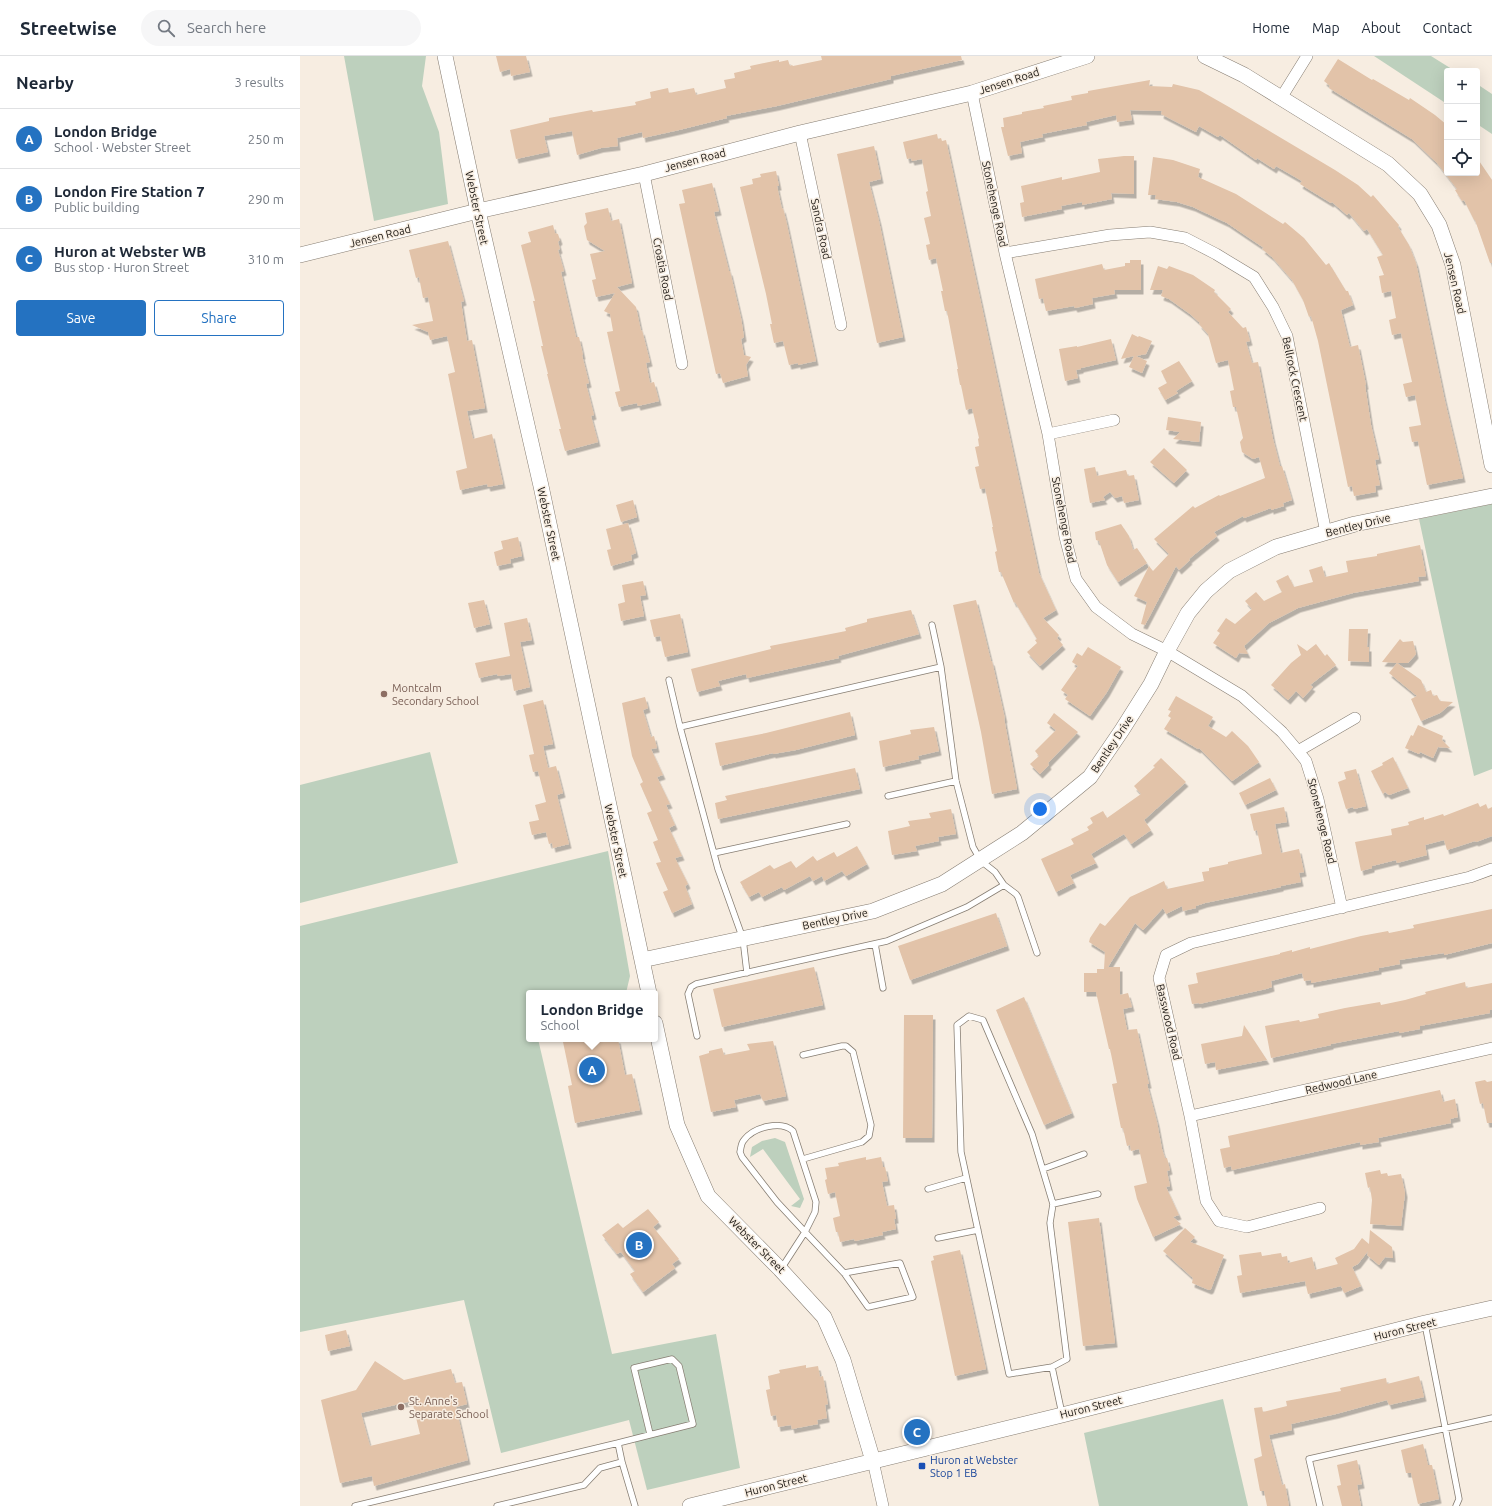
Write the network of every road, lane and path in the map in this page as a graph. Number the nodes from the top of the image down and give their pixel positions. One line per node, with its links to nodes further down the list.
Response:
1 (445, 56): 9 (street, Webster Street)
2 (1087, 56): 5 (street, Jensen Road)
3 (1205, 56): 6 (street, Jensen Road)
4 (1307, 56): 6 (street)
5 (972, 93): 7 (street, Jensen Road); 10 (street, Stonehenge Road)
6 (1281, 98): 16 (street, Jensen Road)
7 (800, 133): 8 (street, Jensen Road); 12 (street, Sandra Road)
8 (644, 174): 9 (street, Jensen Road); 13 (street, Croatia Road)
9 (478, 212): 11 (street, Jensen Road); 37 (street, Webster Street)
10 (1005, 253): 15 (street, Stonehenge Road); 18 (street, Bellrock Crescent)
11 (300, 255)
12 (841, 325)
13 (682, 364)
14 (1114, 420): 15 (street)
15 (1048, 434): 20 (street, Stonehenge Road)
16 (1492, 465)
17 (1492, 496): 18 (street, Bentley Drive)
18 (1326, 532): 20 (street, Bentley Drive)
19 (932, 625): 21 (lane)
20 (1167, 651): 25 (street, Stonehenge Road); 30 (street, Bentley Drive)
21 (941, 667): 24 (lane); 26 (lane)
22 (669, 680): 24 (lane)
23 (1355, 718): 25 (street)
24 (680, 727): 29 (lane)
25 (1298, 751): 33 (street, Stonehenge Road)
26 (956, 781): 27 (lane); 30 (lane)
27 (888, 796)
28 (847, 824): 29 (lane)
29 (714, 853): 34 (lane)
30 (981, 861): 32 (lane); 34 (street, Bentley Drive)
31 (1492, 869): 33 (street, Basswood Road)
32 (1004, 885): 35 (lane); 36 (lane)
33 (1342, 908): 45 (street, Basswood Road)
34 (743, 939): 37 (street, Bentley Drive); 38 (lane)
35 (875, 944): 38 (lane); 39 (lane)
36 (1037, 953)
37 (642, 960): 40 (street, Webster Street)
38 (747, 973): 41 (lane)
39 (883, 988)
40 (647, 990)
41 (697, 1036)
42 (658, 1038): 57 (street, Webster Street)
43 (1492, 1048): 45 (street, Redwood Lane)
44 (803, 1055): 47 (lane)
45 (1190, 1116): 53 (street, Basswood Road)
46 (1084, 1154): 48 (lane)
47 (803, 1159): 55 (lane); 55 (lane)
48 (1043, 1169): 49 (lane); 52 (lane)
49 (966, 1178): 50 (lane); 54 (lane)
50 (928, 1190)
51 (1098, 1194): 52 (lane)
52 (1053, 1204): 61 (lane)
53 (1320, 1208)
54 (978, 1230): 56 (lane); 61 (lane)
55 (805, 1232): 57 (lane); 58 (lane)
56 (938, 1238)
57 (780, 1269): 67 (street, Webster Street)
58 (844, 1273): 58 (lane)
59 (1492, 1308): 60 (street, Huron Street)
60 (1425, 1323): 62 (street, Huron Street); 64 (lane)
61 (1052, 1367): 62 (lane)
62 (1062, 1415): 67 (street, Huron Street)
63 (1492, 1418): 64 (lane)
64 (1445, 1429): 74 (lane); 75 (lane)
65 (650, 1434): 65 (lane); 66 (lane)
66 (618, 1443): 68 (lane); 69 (lane)
67 (873, 1461): 72 (street, Huron Street); 73 (street)
68 (622, 1462): 70 (lane); 71 (lane)
69 (355, 1506)
70 (497, 1506)
71 (635, 1506)
72 (690, 1506)
73 (883, 1506)
74 (1320, 1506)
75 (1456, 1506)

